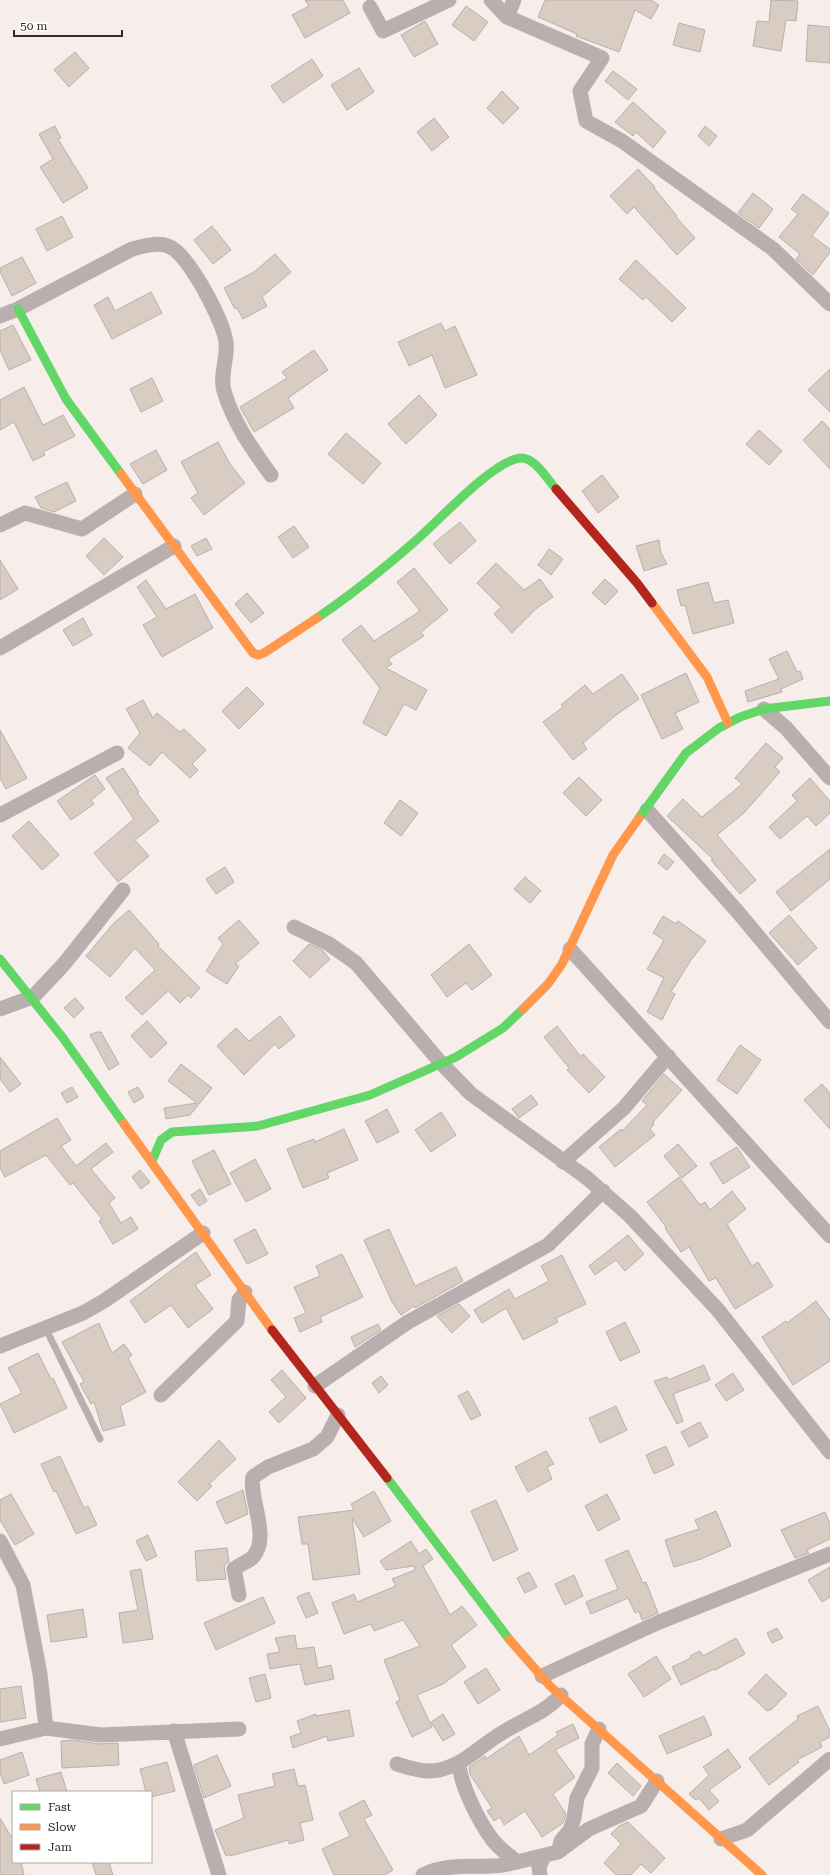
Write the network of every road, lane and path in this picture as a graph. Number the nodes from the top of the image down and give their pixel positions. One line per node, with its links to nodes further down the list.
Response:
1 (449, 0): 4 (street)
2 (491, 0): 5 (street)
3 (514, 0): 5 (street)
4 (370, 7)
5 (507, 17): 6 (street)
6 (828, 296)
7 (18, 309): 8 (street); 9 (street); 10 (street)
8 (0, 316)
9 (271, 475)
10 (135, 494): 11 (street); 12 (street)
11 (0, 525)
12 (174, 546): 13 (street); 16 (street)
13 (0, 648)
14 (830, 701): 15 (street)
15 (764, 709): 16 (street); 18 (street)
16 (728, 723): 19 (street)
17 (117, 753): 20 (street)
18 (830, 778)
19 (647, 810): 23 (street); 27 (street)
20 (0, 815)
21 (123, 890): 25 (street)
22 (294, 927): 29 (street)
23 (570, 949): 28 (street); 29 (street)
24 (0, 959): 25 (street)
25 (32, 997): 26 (street); 30 (street)
26 (0, 1009)
27 (830, 1022)
28 (668, 1056): 33 (street); 36 (street)
29 (441, 1063): 31 (street); 33 (street)
30 (134, 1140): 31 (street); 32 (street)
31 (161, 1140): 32 (street)
32 (152, 1161): 35 (street)
33 (563, 1162): 34 (street)
34 (603, 1191): 40 (street); 44 (street)
35 (203, 1233): 37 (street); 38 (street)
36 (830, 1236)
37 (245, 1292): 40 (street); 41 (street)
38 (45, 1327): 39 (street); 43 (lane)
39 (0, 1346)
40 (315, 1386): 42 (street)
41 (161, 1395)
42 (338, 1415): 47 (street); 48 (street)
43 (100, 1439)
44 (830, 1452)
45 (0, 1541): 50 (street)
46 (830, 1554): 48 (street)
47 (239, 1595)
48 (542, 1676): 49 (street)
49 (561, 1695): 52 (street); 56 (street)
50 (46, 1728): 53 (street); 54 (street)
51 (239, 1729): 53 (street)
52 (599, 1729): 58 (street); 60 (street)
53 (174, 1731): 62 (street)
54 (0, 1739)
55 (830, 1759): 59 (street)
56 (459, 1763): 57 (street); 61 (street)
57 (396, 1764)
58 (657, 1781): 59 (street); 60 (street)
59 (721, 1839): 65 (street)
60 (551, 1854): 61 (street); 64 (street)
61 (517, 1862): 63 (street)
62 (219, 1875)
63 (423, 1875)
64 (540, 1875)
65 (762, 1875)

